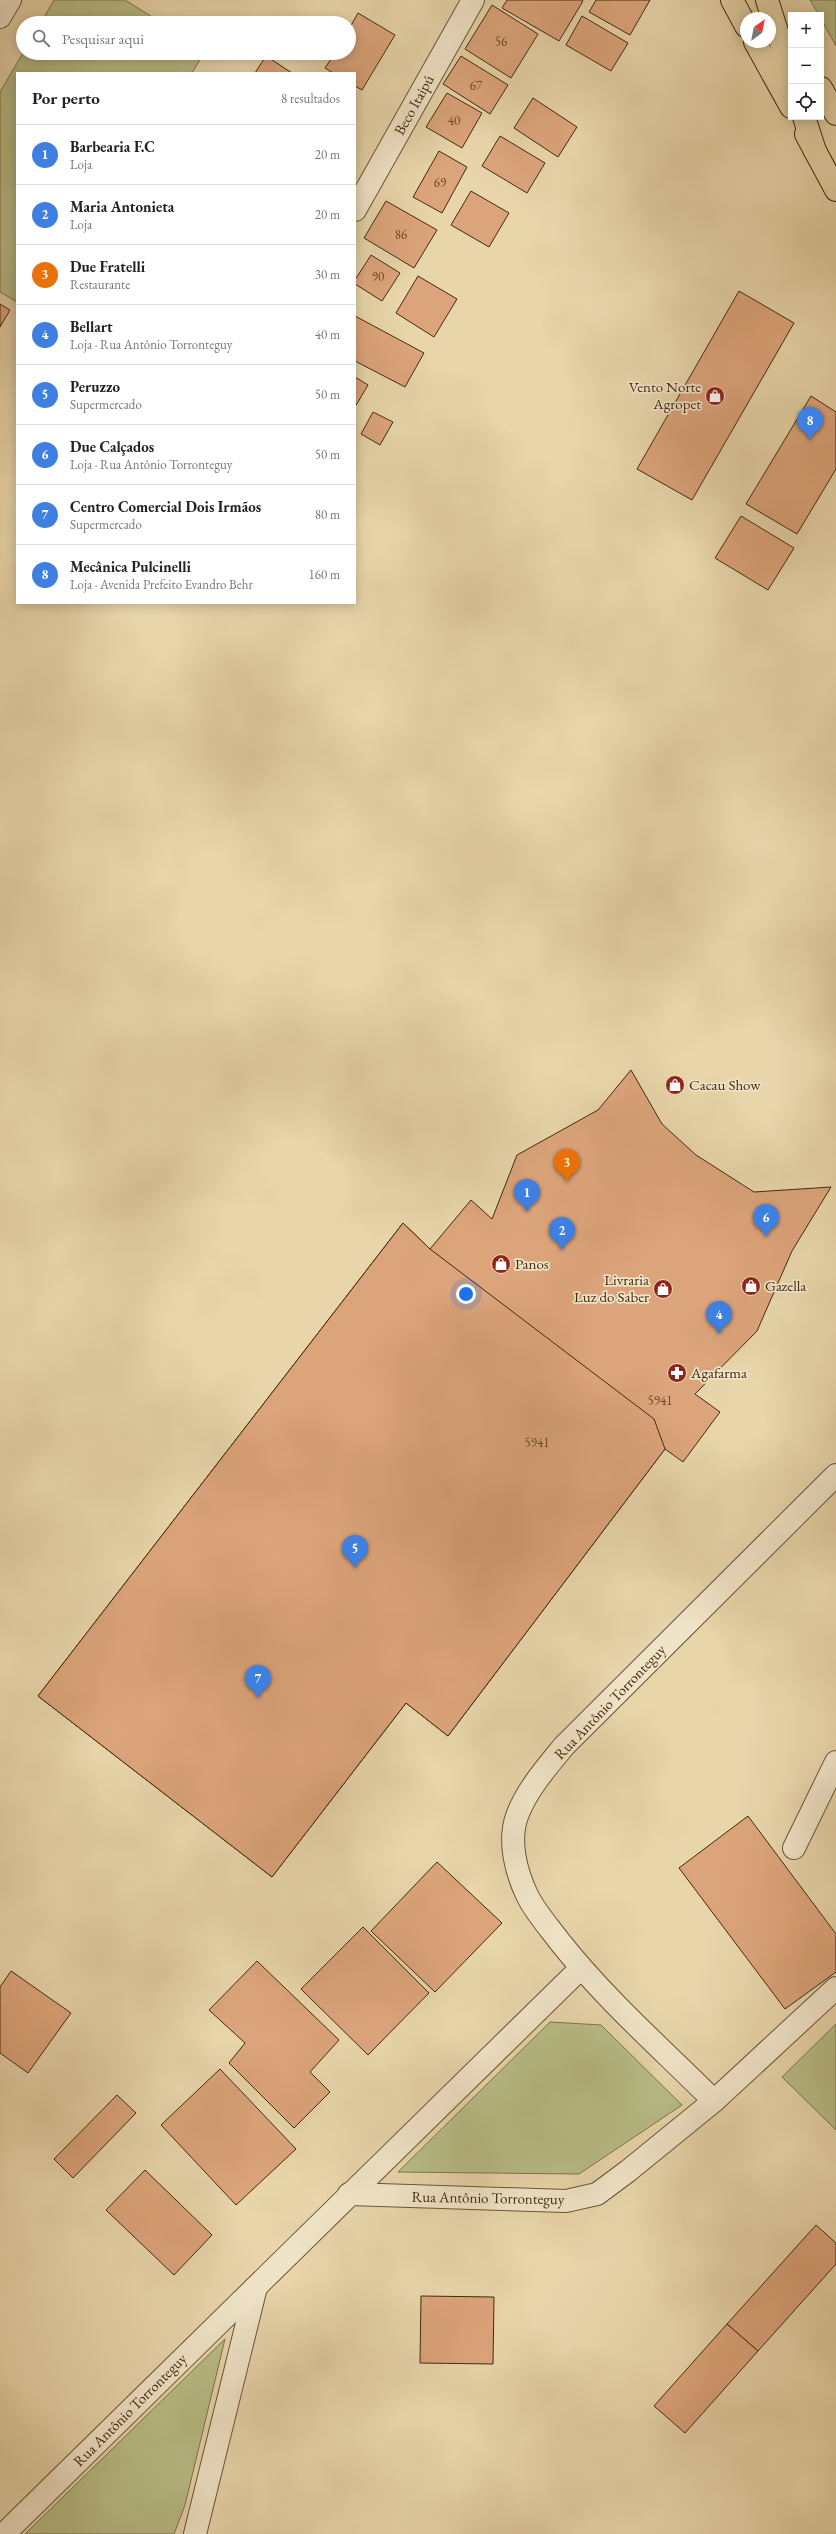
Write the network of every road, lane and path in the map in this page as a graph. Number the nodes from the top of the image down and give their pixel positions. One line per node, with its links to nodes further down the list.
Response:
1 (10, 0): 7 (street)
2 (473, 0): 18 (street, Beco Itaipú)
3 (732, 0): 6 (main road)
4 (767, 0): 10 (main road)
5 (772, 0): 8 (main road)
6 (740, 15)
7 (0, 17)
8 (788, 29)
9 (758, 48): 12 (main road)
10 (788, 66)
11 (824, 93): 13 (main road)
12 (788, 102)
13 (836, 114)
14 (798, 120): 16 (main road)
15 (805, 120): 16 (main road)
16 (815, 151): 17 (main road)
17 (836, 190)
18 (356, 208)
19 (836, 1475): 22 (street, Rua Antônio Torronteguy)
20 (836, 1762): 21 (street)
21 (794, 1848)
22 (580, 1969): 24 (street, Rua Antônio Torronteguy); 25 (street, Rua Antônio Torronteguy)
23 (836, 1988): 24 (street, Rua Antônio Torronteguy)
24 (714, 2101): 25 (street, Rua Antônio Torronteguy)
25 (349, 2194): 26 (street, Rua Antônio Torronteguy)
26 (256, 2286): 27 (street, Rua Antônio Torronteguy); 28 (street)
27 (4, 2534)
28 (195, 2534)

